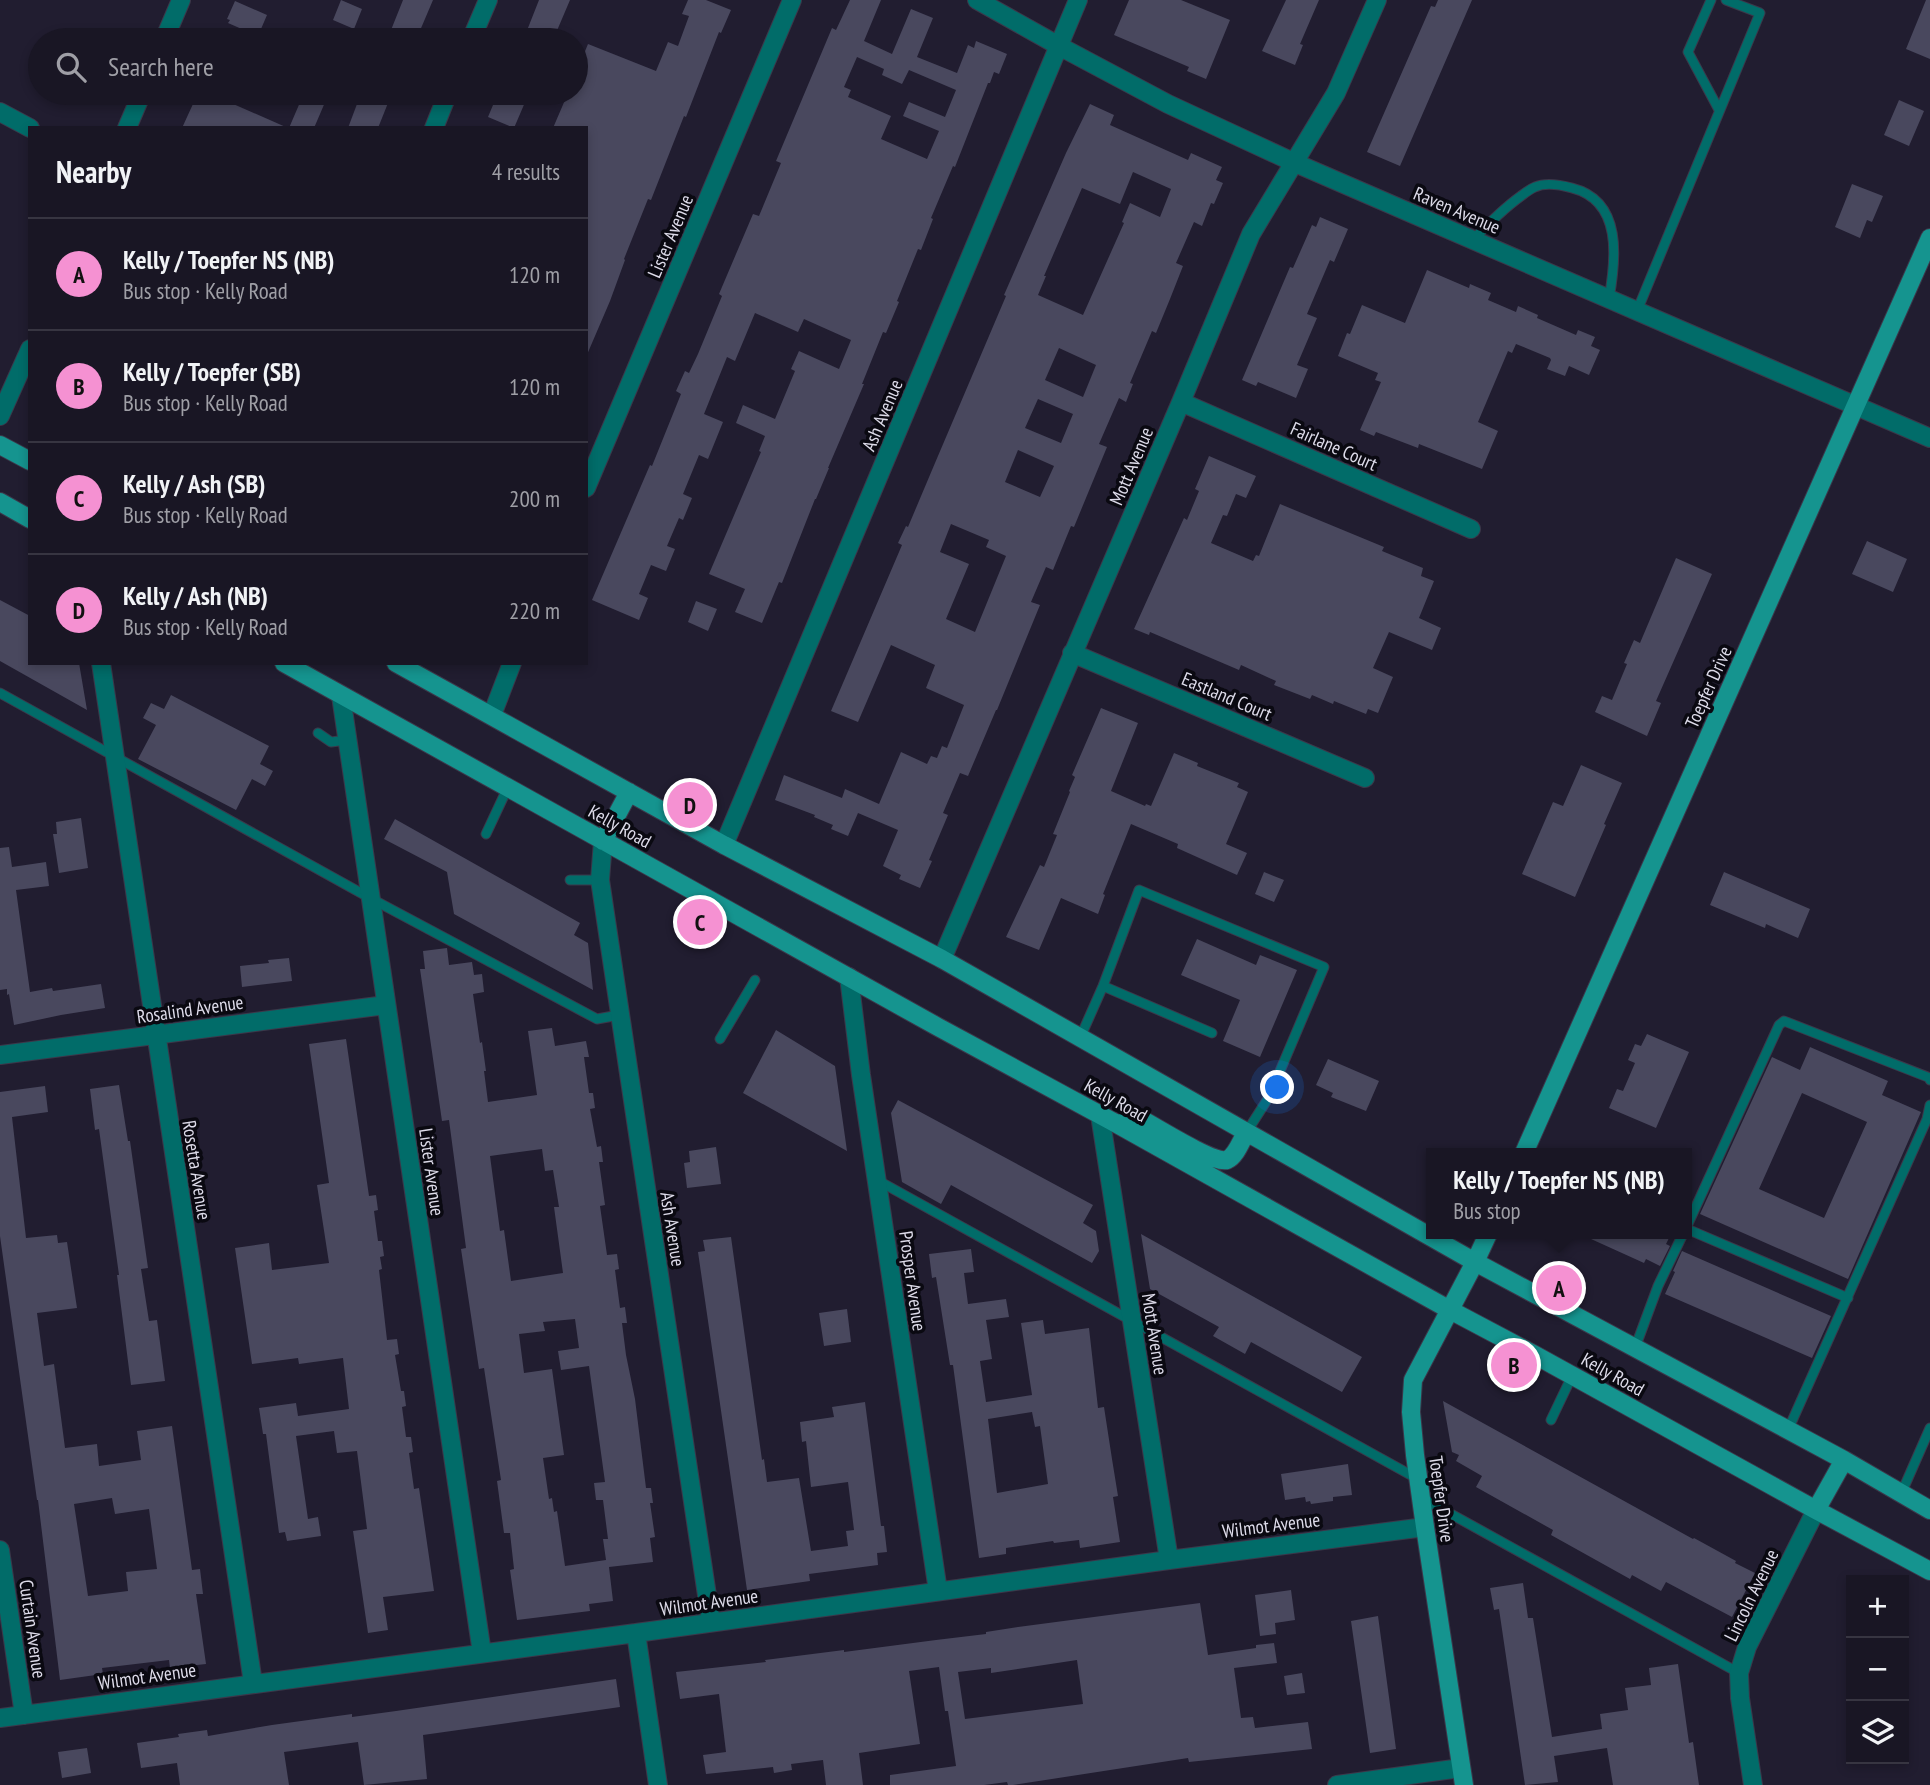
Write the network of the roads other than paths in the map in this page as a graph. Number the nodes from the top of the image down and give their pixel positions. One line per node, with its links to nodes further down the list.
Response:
1 (181, 0): 9 (street)
2 (488, 0): 10 (street)
3 (792, 0): 31 (street, Lister Avenue)
4 (977, 0): 11 (street, Raven Avenue)
5 (1078, 0): 11 (street, Ash Avenue)
6 (1377, 0): 19 (street, Mott Avenue)
7 (1711, 0): 14 (lane)
8 (1726, 0): 14 (lane)
9 (169, 28)
10 (476, 28)
11 (1059, 46): 19 (street, Raven Avenue); 51 (street, Ash Avenue)
12 (137, 105): 16 (street)
13 (443, 105): 17 (street)
14 (1719, 110): 23 (lane)
15 (0, 111): 18 (street)
16 (128, 126)
17 (434, 126)
18 (28, 127)
19 (1293, 162): 21 (street, Raven Avenue); 25 (street, Mott Avenue)
20 (1930, 238): 26 (street, Toepfer Drive)
21 (1474, 240): 22 (street, Raven Avenue); 22 (lane)
22 (1609, 299): 23 (street, Raven Avenue)
23 (1637, 311): 26 (street, Raven Avenue)
24 (28, 353): 27 (street)
25 (1181, 402): 34 (street, Fairlane Court); 35 (street, Mott Avenue)
26 (1856, 405): 28 (street, Raven Avenue); 71 (street, Toepfer Drive)
27 (0, 416)
28 (1930, 438)
29 (0, 445): 30 (street)
30 (28, 460)
31 (588, 483)
32 (0, 502): 33 (street)
33 (28, 518)
34 (1471, 529)
35 (1072, 653): 46 (street, Eastland Court); 55 (street, Mott Avenue)
36 (101, 665): 45 (street, Rosetta Avenue)
37 (287, 665): 41 (street, Kelly Road)
38 (400, 665): 42 (street, Kelly Road)
39 (511, 665): 42 (street)
40 (0, 693): 45 (lane)
41 (341, 696): 44 (street, Lister Avenue); 47 (street, Kelly Road)
42 (492, 715): 48 (street, Kelly Road)
43 (318, 733): 44 (lane)
44 (347, 740): 54 (street, Lister Avenue)
45 (116, 758): 54 (lane); 62 (street, Rosetta Avenue)
46 (1365, 778)
47 (508, 787): 49 (lane); 50 (street, Kelly Road)
48 (629, 792): 50 (street); 51 (street, Kelly Road)
49 (486, 834)
50 (603, 841): 53 (street, Ash Avenue); 56 (street, Kelly Road)
51 (724, 845): 55 (street, Kelly Road)
52 (570, 880): 53 (lane)
53 (600, 880): 60 (street, Ash Avenue)
54 (370, 898): 59 (street, Lister Avenue); 60 (lane)
55 (942, 959): 64 (street, Kelly Road)
56 (849, 977): 68 (street, Kelly Road); 72 (street, Prosper Avenue)
57 (755, 980): 63 (lane)
58 (1102, 986): 61 (lane); 64 (lane); 70 (lane)
59 (386, 1005): 62 (street, Rosalind Avenue); 101 (street, Lister Avenue)
60 (619, 1015): 99 (street, Ash Avenue)
61 (1212, 1033)
62 (156, 1035): 65 (street, Rosalind Avenue); 103 (street, Rosetta Avenue)
63 (720, 1038)
64 (1080, 1038): 70 (street, Kelly Road)
65 (0, 1055)
66 (1930, 1080): 73 (lane)
67 (1930, 1105): 80 (lane)
68 (1100, 1115): 69 (street, Kelly Road); 82 (street, Mott Avenue)
69 (1117, 1124): 70 (street); 81 (street, Kelly Road)
70 (1246, 1133): 75 (street, Kelly Road)
71 (1526, 1148)
72 (877, 1180): 82 (lane); 98 (street, Prosper Avenue)
73 (1692, 1217)
74 (1692, 1230): 80 (lane)
75 (1426, 1234)
76 (1434, 1239): 79 (street, Kelly Road)
77 (1486, 1239): 79 (street, Toepfer Drive)
78 (1681, 1239): 83 (lane)
79 (1475, 1262): 81 (street, Toepfer Drive); 83 (street, Kelly Road)
80 (1848, 1298): 87 (lane)
81 (1450, 1310): 84 (street, Kelly Road); 89 (street, Toepfer Drive)
82 (1132, 1320): 89 (lane); 96 (street, Mott Avenue)
83 (1636, 1348): 87 (street, Kelly Road)
84 (1572, 1376): 85 (lane); 92 (street, Kelly Road)
85 (1551, 1420)
86 (1930, 1428): 90 (lane)
87 (1788, 1430): 88 (street, Kelly Road)
88 (1844, 1460): 90 (street, Kelly Road); 92 (street)
89 (1418, 1479): 91 (street, Toepfer Drive)
90 (1901, 1494): 93 (street, Kelly Road)
91 (1420, 1497): 94 (street, Toepfer Drive); 102 (lane)
92 (1816, 1510): 97 (street, Kelly Road); 102 (street, Lincoln Avenue)
93 (1930, 1510)
94 (1424, 1527): 96 (street, Wilmot Avenue); 106 (street, Toepfer Drive)
95 (0, 1550): 104 (street, Curtain Avenue)
96 (1169, 1559): 98 (street, Wilmot Avenue)
97 (1930, 1571)
98 (938, 1591): 99 (street, Wilmot Avenue)
99 (711, 1622): 100 (street, Wilmot Avenue)
100 (636, 1633): 101 (street, Wilmot Avenue); 107 (street)
101 (482, 1653): 103 (street, Wilmot Avenue)
102 (1739, 1673): 109 (street, Lincoln Avenue)
103 (253, 1683): 104 (street, Wilmot Avenue)
104 (24, 1714): 105 (street, Wilmot Avenue)
105 (0, 1718)
106 (1462, 1777): 108 (street)
107 (658, 1785)
108 (1337, 1785)
109 (1753, 1785)

